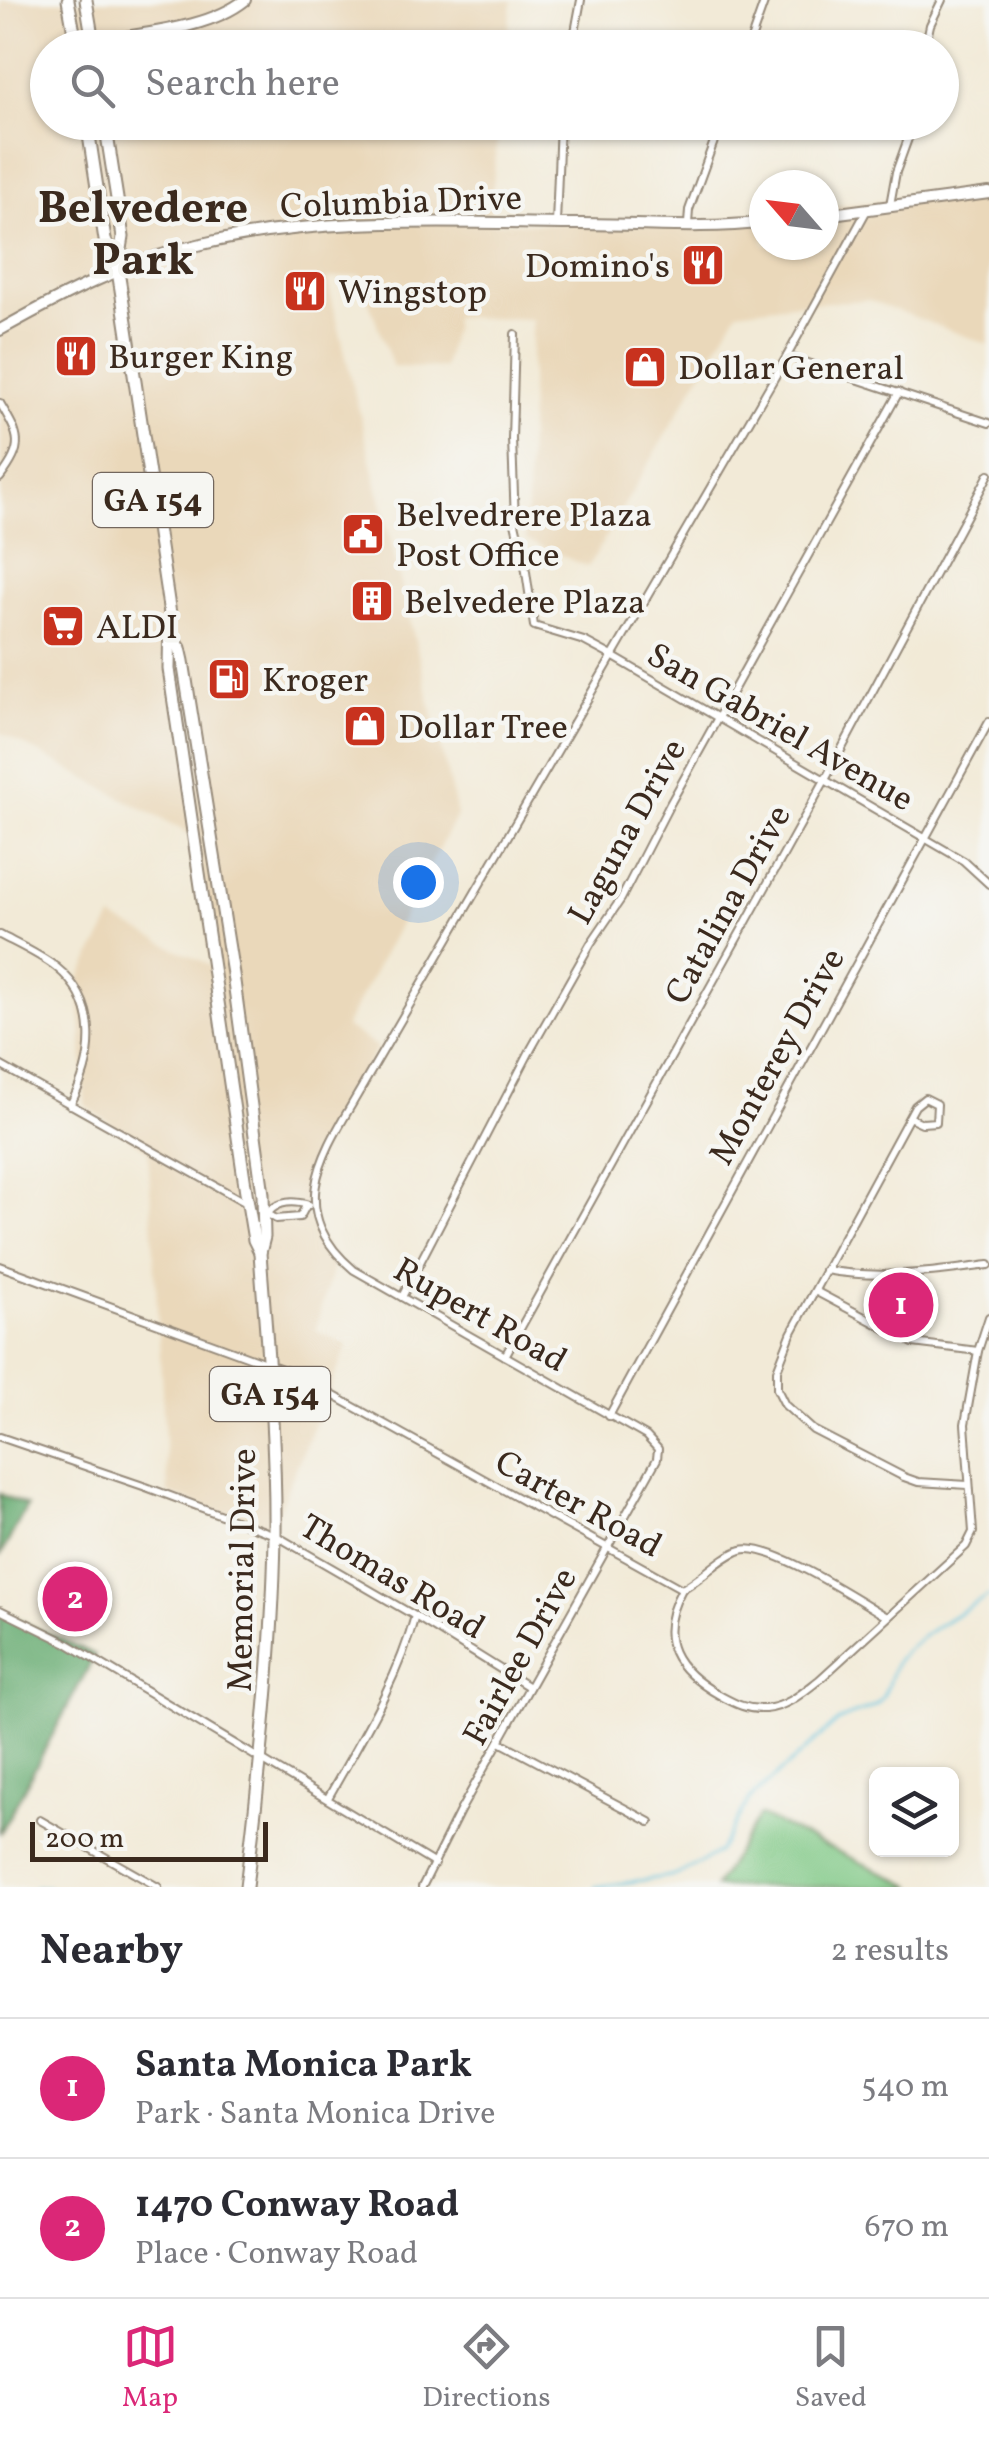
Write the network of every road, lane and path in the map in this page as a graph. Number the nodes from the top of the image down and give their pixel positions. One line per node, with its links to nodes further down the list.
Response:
1 (68, 0): 7 (main road)
2 (86, 0): 8 (main road)
3 (245, 0): 9 (main road)
4 (581, 0): 10 (street)
5 (765, 0): 11 (street)
6 (942, 0): 12 (street)
7 (74, 30)
8 (91, 30)
9 (161, 30)
10 (575, 30)
11 (754, 30)
12 (929, 30)
13 (91, 140): 25 (main road, Memorial Drive / GA 154)
14 (109, 140): 25 (main road, Memorial Drive / GA 154)
15 (559, 140): 23 (street)
16 (714, 140): 24 (street)
17 (908, 140): 19 (street)
18 (988, 192): 19 (main road)
19 (890, 205): 20 (main road)
20 (868, 209): 21 (main road); 28 (street)
21 (839, 213)
22 (749, 222): 24 (main road, Columbia Drive)
23 (556, 224): 24 (main road, Columbia Drive); 25 (main road, Columbia Drive)
24 (688, 224)
25 (118, 271): 26 (main road, Columbia Drive); 34 (main road, Memorial Drive / GA 154)
26 (0, 330)
27 (515, 334): 35 (street, San Gabriel Avenue)
28 (786, 356): 29 (street); 35 (street)
29 (899, 392): 31 (street); 36 (street, Laguna Drive)
30 (0, 403): 33 (street)
31 (989, 423)
32 (989, 474): 38 (street, Catalina Drive)
33 (0, 478)
34 (172, 637): 45 (main road, Memorial Drive / GA 154); 47 (main road, Memorial Drive / GA 154)
35 (612, 656): 36 (street, San Gabriel Avenue); 46 (street)
36 (718, 718): 38 (street, San Gabriel Avenue); 53 (street, Laguna Drive)
37 (989, 722): 39 (street, Monterey Drive)
38 (825, 780): 39 (street, San Gabriel Avenue); 56 (street, Catalina Drive)
39 (924, 839): 40 (street, San Gabriel Avenue); 58 (street, Monterey Drive)
40 (989, 884)
41 (0, 935): 43 (street)
42 (0, 1065): 43 (street)
43 (70, 1105): 45 (street)
44 (909, 1116): 44 (street); 51 (street)
45 (248, 1204): 47 (street); 48 (main road, Memorial Drive / GA 154)
46 (311, 1205): 47 (street); 47 (street); 53 (street, Rupert Road)
47 (265, 1212): 48 (main road, Memorial Drive / GA 154)
48 (260, 1253): 57 (main road, Memorial Drive / GA 154)
49 (989, 1265): 51 (street)
50 (0, 1266): 57 (street, Carter Road)
51 (824, 1270): 52 (street)
52 (815, 1291): 55 (street); 61 (street)
53 (402, 1297): 56 (street, Rupert Road)
54 (989, 1317): 55 (street, Carter Road)
55 (978, 1351): 61 (street, Carter Road)
56 (505, 1356): 58 (street, Rupert Road)
57 (269, 1362): 62 (main road, Memorial Drive / GA 154); 63 (street, Carter Road)
58 (609, 1416): 60 (street, Rupert Road)
59 (0, 1437): 62 (street, Thomas Road)
60 (658, 1449): 63 (street, Fairlee Drive)
61 (968, 1485): 67 (street, Carter Road)
62 (275, 1536): 66 (street, Thomas Road); 70 (main road, Memorial Drive / GA 154)
63 (608, 1548): 64 (street, Carter Road); 68 (street, Fairlee Drive)
64 (682, 1589): 67 (street); 67 (street, Carter Road)
65 (0, 1610): 70 (street)
66 (416, 1616): 68 (street, Thomas Road); 71 (street)
67 (887, 1617)
68 (529, 1687): 69 (street, Fairlee Drive)
69 (500, 1742): 73 (street); 74 (street, Fairlee Drive)
70 (262, 1759): 71 (street); 76 (main road, Memorial Drive / GA 154)
71 (328, 1798): 74 (street)
72 (40, 1820): 75 (street)
73 (650, 1822)
74 (435, 1864): 77 (street, Fairlee Drive)
75 (158, 1887)
76 (246, 1887)
77 (422, 1887)

